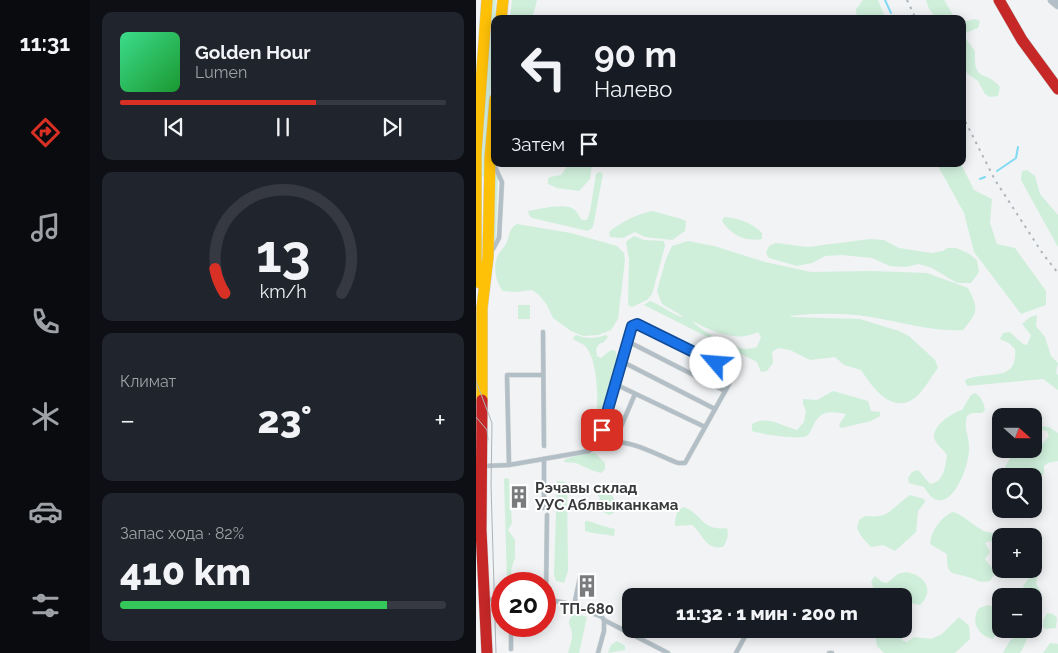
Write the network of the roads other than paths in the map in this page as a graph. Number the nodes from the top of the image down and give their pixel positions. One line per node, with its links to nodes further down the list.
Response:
1 (487, 0): 9 (main road)
2 (503, 0): 6 (main road)
3 (999, 0): 7 (main road)
4 (1052, 0): 5 (street)
5 (1058, 4)
6 (501, 15)
7 (1058, 89)
8 (491, 146): 9 (main road)
9 (480, 305): 22 (main road)
10 (543, 332): 13 (lane)
11 (627, 341): 12 (lane); 15 (lane); 15 (lane)
12 (621, 361): 14 (lane); 17 (lane)
13 (544, 375): 21 (lane); 24 (lane)
14 (615, 384): 16 (lane); 20 (lane)
15 (725, 391): 17 (lane)
16 (635, 394): 18 (lane); 19 (lane)
17 (715, 409): 18 (lane)
18 (704, 428): 19 (lane)
19 (618, 442): 20 (lane)
20 (600, 445): 23 (lane)
21 (544, 446)
22 (479, 449): 25 (main road)
23 (544, 459): 24 (lane); 26 (lane)
24 (509, 465): 25 (lane)
25 (482, 466): 28 (main road)
26 (544, 508)
27 (547, 515): 29 (lane)
28 (479, 530): 31 (main road)
29 (546, 572)
30 (580, 577): 33 (lane)
31 (480, 600): 38 (main road)
32 (556, 602): 33 (lane)
33 (574, 606): 34 (lane)
34 (604, 620): 39 (lane); 40 (lane)
35 (511, 637): 37 (lane)
36 (744, 638): 41 (lane)
37 (511, 649)
38 (487, 653)
39 (598, 653)
40 (668, 653)
41 (736, 653)

